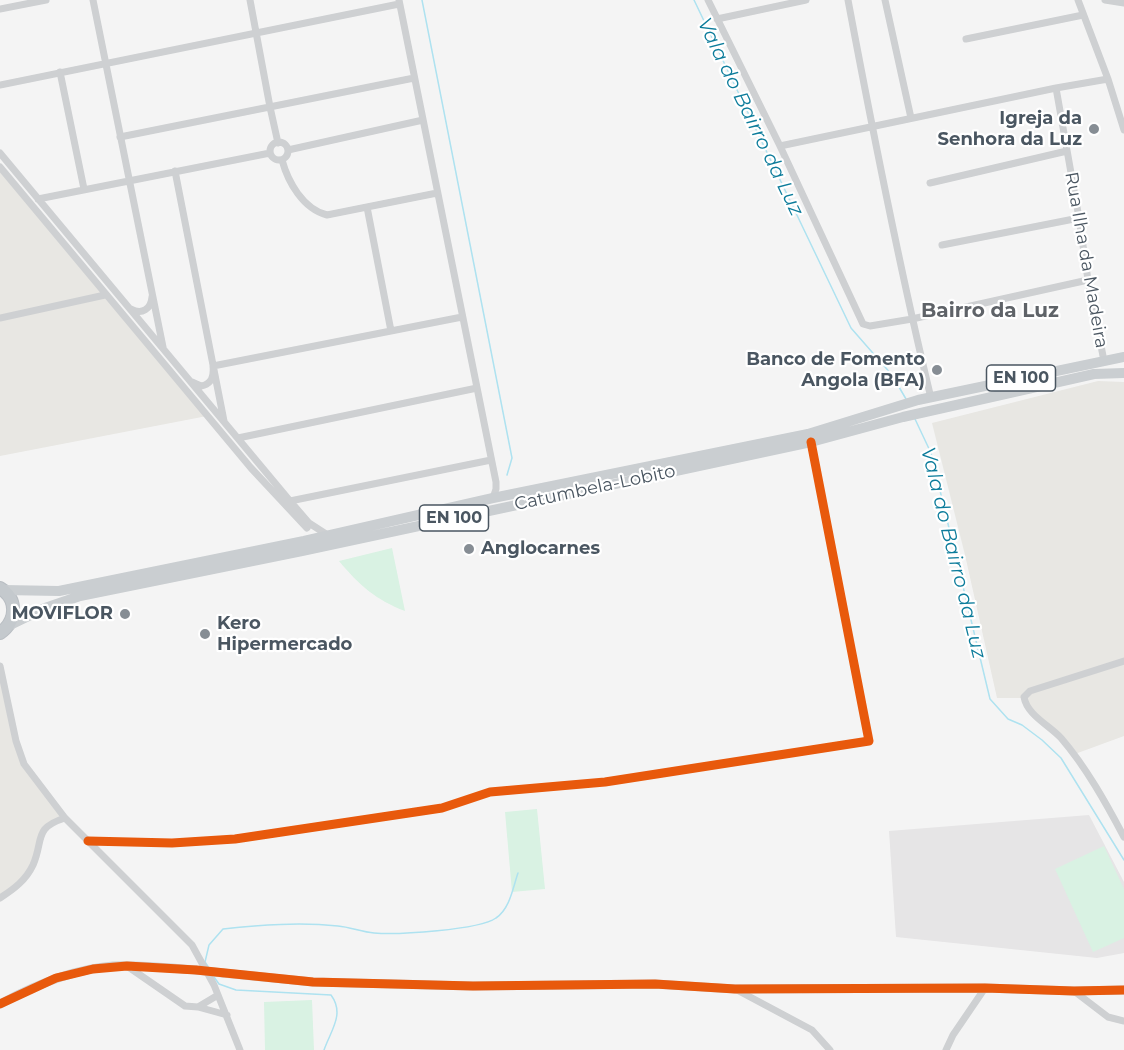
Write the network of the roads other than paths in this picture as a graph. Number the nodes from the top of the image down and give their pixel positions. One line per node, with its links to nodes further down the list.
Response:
1 (46, 0): 13 (street)
2 (93, 0): 18 (street)
3 (250, 0): 16 (street)
4 (708, 0): 15 (street)
5 (806, 0): 10 (street)
6 (848, 0): 27 (street)
7 (885, 0): 25 (street)
8 (1078, 0): 14 (street)
9 (1105, 0): 12 (street)
10 (793, 1): 15 (street)
11 (399, 2): 16 (street); 20 (street)
12 (1124, 3)
13 (0, 9)
14 (1083, 15): 17 (street); 21 (street)
15 (717, 19): 31 (street)
16 (256, 33): 18 (street); 24 (street)
17 (966, 39)
18 (106, 63): 19 (street); 29 (street)
19 (60, 72): 22 (street); 41 (street)
20 (414, 78): 24 (street); 26 (street)
21 (1108, 79): 23 (street); 28 (street)
22 (0, 85)
23 (1056, 88): 25 (street); 33 (street, Rua Ilha da Madeira)
24 (270, 107): 29 (street); 30 (street)
25 (911, 118): 27 (street)
26 (423, 120): 32 (street); 42 (street)
27 (872, 126): 31 (street); 53 (street)
28 (1124, 129)
29 (120, 137): 39 (street)
30 (278, 142): 32 (street); 35 (street)
31 (780, 146): 53 (street)
32 (288, 150): 36 (street)
33 (1068, 151): 40 (street); 45 (street, Rua Ilha da Madeira)
34 (0, 153): 43 (street)
35 (270, 153): 36 (street); 38 (street)
36 (282, 160): 44 (street)
37 (0, 167): 48 (street)
38 (175, 171): 39 (street); 58 (street)
39 (129, 180): 41 (street); 49 (street)
40 (930, 183)
41 (84, 189): 43 (street)
42 (437, 193): 44 (street); 51 (street)
43 (38, 199): 50 (street)
44 (367, 207): 54 (street)
45 (1079, 218): 46 (street); 47 (street, Rua Ilha da Madeira)
46 (942, 245)
47 (1088, 280): 53 (street); 57 (street, Rua Ilha da Madeira)
48 (105, 295): 52 (street); 72 (street)
49 (153, 295): 50 (street); 55 (street)
50 (129, 309): 55 (street)
51 (462, 317): 54 (street); 61 (street)
52 (0, 318)
53 (912, 319): 62 (street)
54 (391, 331): 58 (street)
55 (164, 350): 60 (street)
56 (1124, 357): 57 (main road, EN 100)
57 (1104, 361): 62 (main road, EN 100)
58 (213, 366): 60 (street); 63 (street)
59 (1124, 373): 65 (main road, Catumbela-Lobito / EN 100)
60 (189, 380): 63 (street)
61 (477, 388): 64 (street); 66 (street)
62 (931, 398): 68 (main road, Catumbela-Lobito / EN 100)
63 (225, 423): 64 (street)
64 (237, 438): 70 (street)
65 (812, 442): 76 (main road, Catumbela-Lobito / EN 100); 82 (street)
66 (491, 460): 67 (street); 70 (street)
67 (496, 482): 68 (street); 69 (street)
68 (507, 495): 69 (main road, Catumbela-Lobito / EN 100)
69 (493, 498): 73 (main road, Catumbela-Lobito / EN 100)
70 (290, 501): 71 (street)
71 (306, 519): 72 (street); 73 (street)
72 (307, 528): 74 (street)
73 (326, 534): 74 (main road, Catumbela-Lobito / EN 100)
74 (307, 540): 75 (main road, Catumbela-Lobito / EN 100)
75 (2, 589): 76 (highway, EN 100)
76 (5, 629): 77 (street)
77 (0, 641)
78 (1124, 661): 81 (street)
79 (0, 666): 80 (street)
80 (65, 818): 82 (street); 83 (street)
81 (1124, 837)
82 (88, 841): 89 (street)
83 (0, 898)
84 (127, 966): 86 (street, bridge); 90 (street); 91 (street)
85 (985, 988): 86 (street); 88 (street); 96 (street)
86 (735, 989): 95 (street)
87 (1124, 990): 88 (street)
88 (1074, 991): 93 (street)
89 (218, 995): 91 (street); 92 (street)
90 (0, 1004)
91 (198, 1007): 92 (street)
92 (227, 1015): 94 (street)
93 (1124, 1021)
94 (240, 1050)
95 (830, 1050)
96 (946, 1050)

